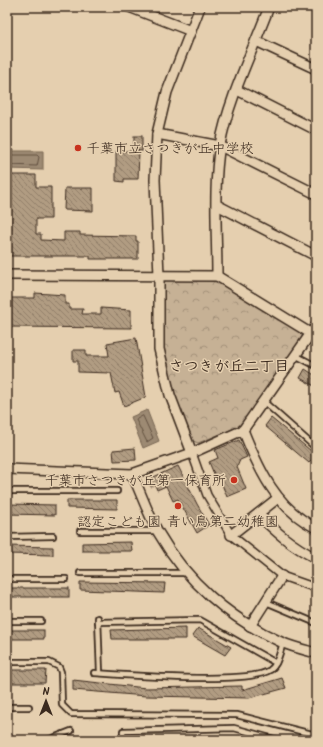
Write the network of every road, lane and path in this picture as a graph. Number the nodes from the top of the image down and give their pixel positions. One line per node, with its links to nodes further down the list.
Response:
1 (129, 7): 4 (street)
2 (200, 7): 4 (street)
3 (269, 7): 5 (street)
4 (190, 32): 9 (street)
5 (256, 41): 6 (street); 7 (street)
6 (316, 69)
7 (237, 90): 8 (street); 10 (street)
8 (316, 130)
9 (157, 134): 10 (street); 15 (street)
10 (220, 146): 11 (street); 12 (street)
11 (316, 194)
12 (217, 205): 13 (street); 16 (street)
13 (316, 256)
14 (7, 275): 15 (street)
15 (159, 276): 16 (street); 24 (street)
16 (217, 276): 18 (street)
17 (316, 326): 18 (street)
18 (310, 333): 19 (street)
19 (295, 355): 20 (lane); 21 (street)
20 (316, 366)
21 (264, 401): 22 (street); 23 (lane)
22 (243, 430): 24 (street); 29 (street)
23 (316, 448)
24 (192, 453): 26 (street); 34 (street)
25 (7, 469): 26 (street)
26 (132, 474): 33 (street)
27 (7, 491): 28 (lane)
28 (117, 491)
29 (278, 498): 30 (street); 31 (street)
30 (258, 514): 34 (street); 37 (street)
31 (316, 528)
32 (80, 531): 33 (lane)
33 (158, 531): 39 (street)
34 (231, 535): 40 (street)
35 (7, 536): 36 (lane)
36 (53, 536)
37 (316, 558)
38 (80, 573): 39 (lane)
39 (187, 573): 48 (street)
40 (282, 576): 43 (street); 44 (street)
41 (7, 579): 42 (lane)
42 (66, 579)
43 (316, 588)
44 (266, 602): 47 (lane); 48 (street)
45 (7, 621): 46 (lane)
46 (41, 621)
47 (316, 623)
48 (250, 626): 49 (street)
49 (283, 643): 50 (street); 52 (lane)
50 (316, 653)
51 (7, 662): 58 (lane)
52 (276, 663): 54 (lane); 54 (lane)
53 (94, 673): 54 (lane)
54 (100, 673)
55 (29, 706): 56 (lane)
56 (7, 707)
57 (72, 731): 59 (lane)
58 (316, 735)
59 (48, 740)
60 (123, 740): 61 (lane)
61 (278, 740)

